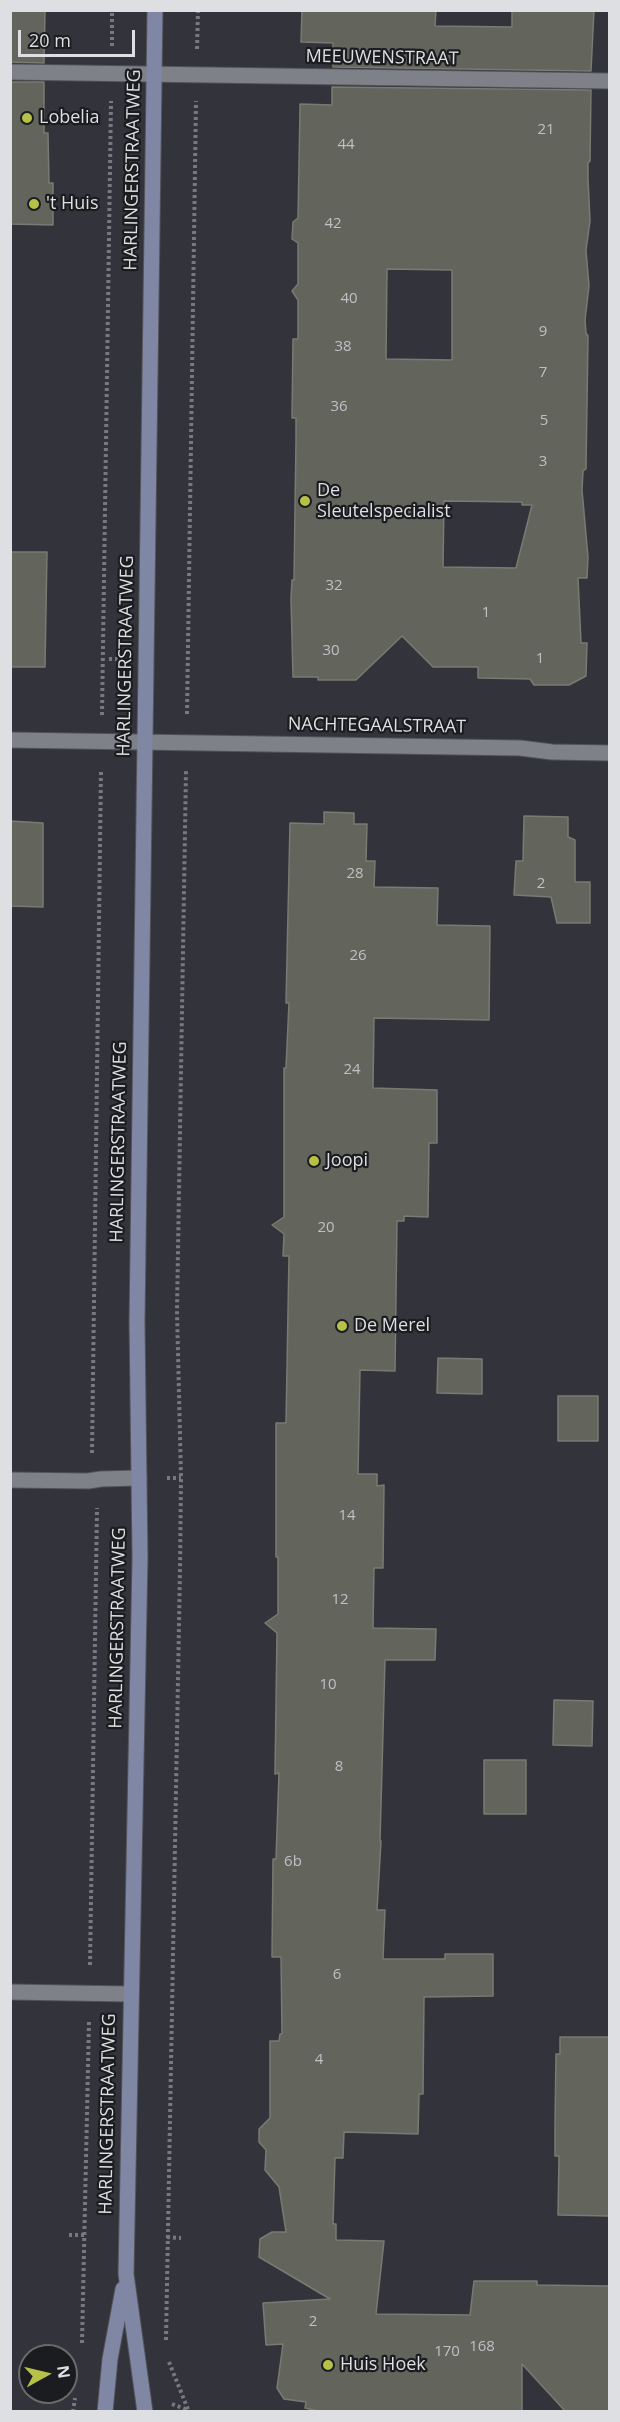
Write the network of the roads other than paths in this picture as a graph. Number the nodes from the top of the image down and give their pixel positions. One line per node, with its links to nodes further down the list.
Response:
1 (155, 10): 3 (main road, HARLINGERSTRAATWEG)
2 (10, 72): 3 (street, MEEUWENSTRAAT)
3 (154, 74): 4 (street, MEEUWENSTRAAT); 6 (main road, HARLINGERSTRAATWEG)
4 (609, 81)
5 (10, 740): 6 (street, NACHTEGAALSTRAAT)
6 (144, 742): 7 (street, NACHTEGAALSTRAAT); 8 (main road, HARLINGERSTRAATWEG)
7 (609, 753)
8 (139, 1478): 9 (street); 11 (main road, HARLINGERSTRAATWEG)
9 (10, 1480)
10 (10, 1992): 11 (street)
11 (130, 1994): 12 (main road, HARLINGERSTRAATWEG)
12 (126, 2274): 13 (main road, HARLINGERSTRAATWEG); 14 (main road, HARLINGERSTRAATWEG)
13 (105, 2412)
14 (145, 2412)

